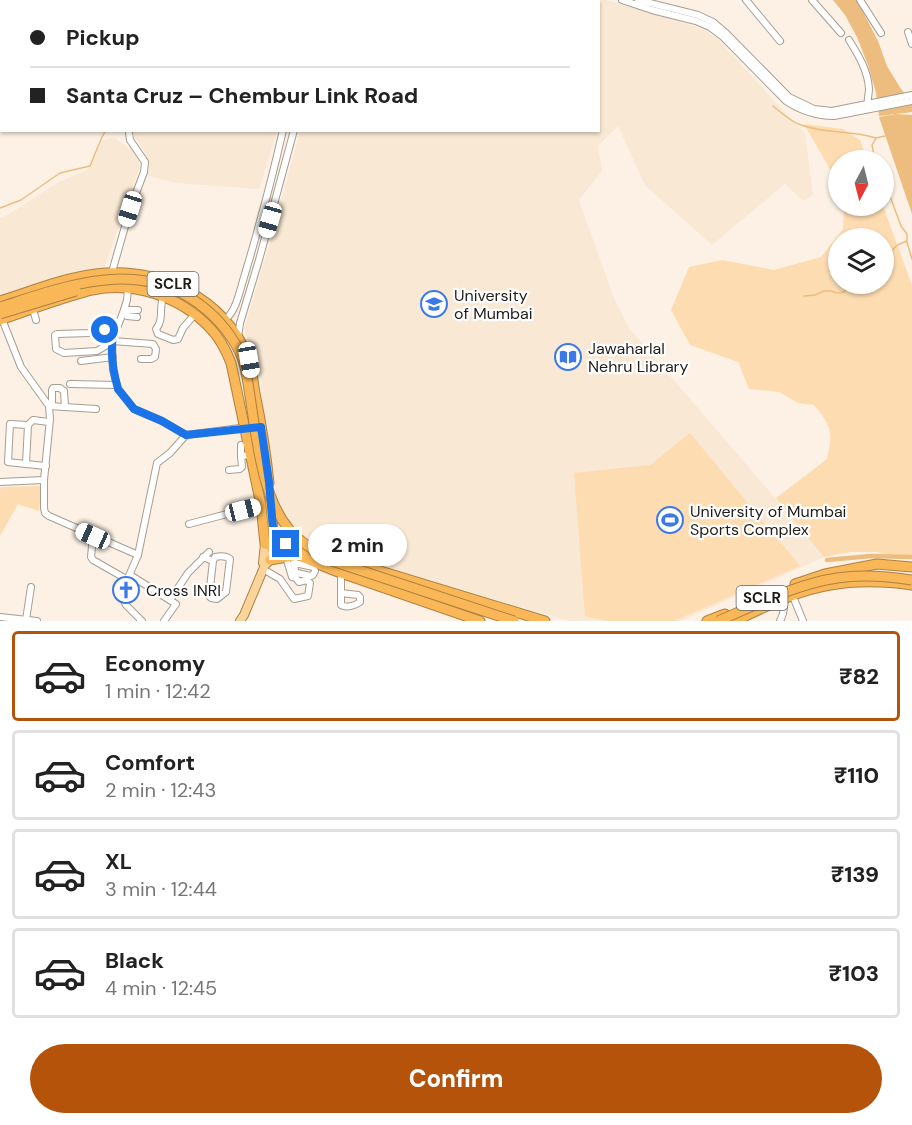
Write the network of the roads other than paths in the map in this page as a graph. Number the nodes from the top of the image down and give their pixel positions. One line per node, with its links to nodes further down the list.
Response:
1 (622, 0): 5 (street)
2 (746, 0): 10 (street)
3 (812, 0): 7 (street)
4 (860, 0): 8 (street)
5 (636, 2): 14 (street)
6 (908, 32): 11 (street)
7 (842, 33)
8 (881, 33)
9 (849, 40): 14 (street)
10 (780, 41)
11 (912, 44)
12 (912, 95): 14 (street)
13 (912, 101): 14 (street)
14 (870, 105)
15 (282, 132): 18 (street)
16 (293, 132): 19 (street)
17 (129, 133): 22 (street)
18 (266, 198): 19 (street); 20 (street)
19 (276, 200): 21 (street)
20 (250, 257): 21 (street); 35 (street)
21 (259, 260): 36 (street)
22 (112, 272): 23 (highway, SCLR); 24 (highway, SCLR)
23 (80, 277): 28 (highway, SCLR); 28 (highway, bridge)
24 (154, 277): 26 (highway); 35 (highway, SCLR)
25 (128, 288): 26 (highway, SCLR); 29 (highway, SCLR); 30 (street)
26 (149, 292): 27 (highway, SCLR)
27 (163, 297): 32 (highway, SCLR); 32 (street)
28 (0, 304): 91 (highway, bridge)
29 (33, 309): 33 (highway, SCLR); 34 (street)
30 (125, 310): 31 (street); 37 (street)
31 (138, 314)
32 (195, 314): 50 (highway, SCLR)
33 (1, 318): 44 (street); 73 (highway, bridge)
34 (36, 320)
35 (225, 320): 36 (highway, SCLR)
36 (238, 337): 49 (highway, SCLR)
37 (109, 339): 37 (street); 38 (street); 39 (street)
38 (113, 357): 40 (street); 42 (street)
39 (141, 359)
40 (81, 361)
41 (70, 384): 42 (street)
42 (117, 385): 51 (street)
43 (64, 399): 44 (street); 44 (street); 45 (street)
44 (51, 405): 45 (street); 48 (street)
45 (64, 407): 46 (street)
46 (96, 409)
47 (31, 420): 48 (street); 54 (street); 54 (street)
48 (50, 420): 55 (street)
49 (261, 427): 50 (street); 59 (highway, SCLR)
50 (245, 428): 51 (street); 53 (highway, SCLR)
51 (186, 435): 66 (street)
52 (241, 445): 53 (street)
53 (246, 455): 56 (street); 60 (highway, SCLR)
54 (26, 464): 55 (street)
55 (46, 466): 57 (street)
56 (229, 470)
57 (44, 480): 58 (street); 62 (street)
58 (0, 482)
59 (269, 482): 60 (highway, SCLR); 64 (highway)
60 (266, 507): 61 (street); 63 (highway, SCLR); 67 (highway)
61 (189, 524)
62 (93, 536): 66 (street); 74 (street)
63 (270, 541): 67 (highway); 70 (main road)
64 (322, 550): 67 (highway); 72 (highway); 82 (highway)
65 (209, 552): 68 (street)
66 (138, 555): 74 (street)
67 (296, 556): 70 (highway); 70 (street); 72 (highway); 72 (street)
68 (203, 557): 69 (street); 80 (street)
69 (213, 561): 69 (street)
70 (266, 565): 88 (main road)
71 (912, 567): 78 (highway, SCLR)
72 (316, 568): 73 (highway)
73 (346, 573): 79 (street); 89 (highway); 90 (highway)
74 (129, 578): 80 (street); 86 (street)
75 (912, 580): 94 (highway, bridge)
76 (912, 585): 78 (highway, SCLR)
77 (31, 587): 84 (street)
78 (791, 591): 81 (highway, SCLR); 93 (highway, SCLR); 97 (street)
79 (341, 593)
80 (170, 600): 87 (street)
81 (782, 600): 95 (highway, SCLR); 96 (street)
82 (485, 603): 89 (highway); 92 (highway)
83 (0, 617): 84 (street)
84 (26, 620): 85 (street)
85 (37, 621)
86 (142, 621)
87 (164, 621)
88 (240, 621)
89 (480, 621)
90 (496, 621)
91 (514, 621)
92 (545, 621)
93 (707, 621)
94 (718, 621)
95 (735, 621)
96 (780, 621)
97 (803, 621)

